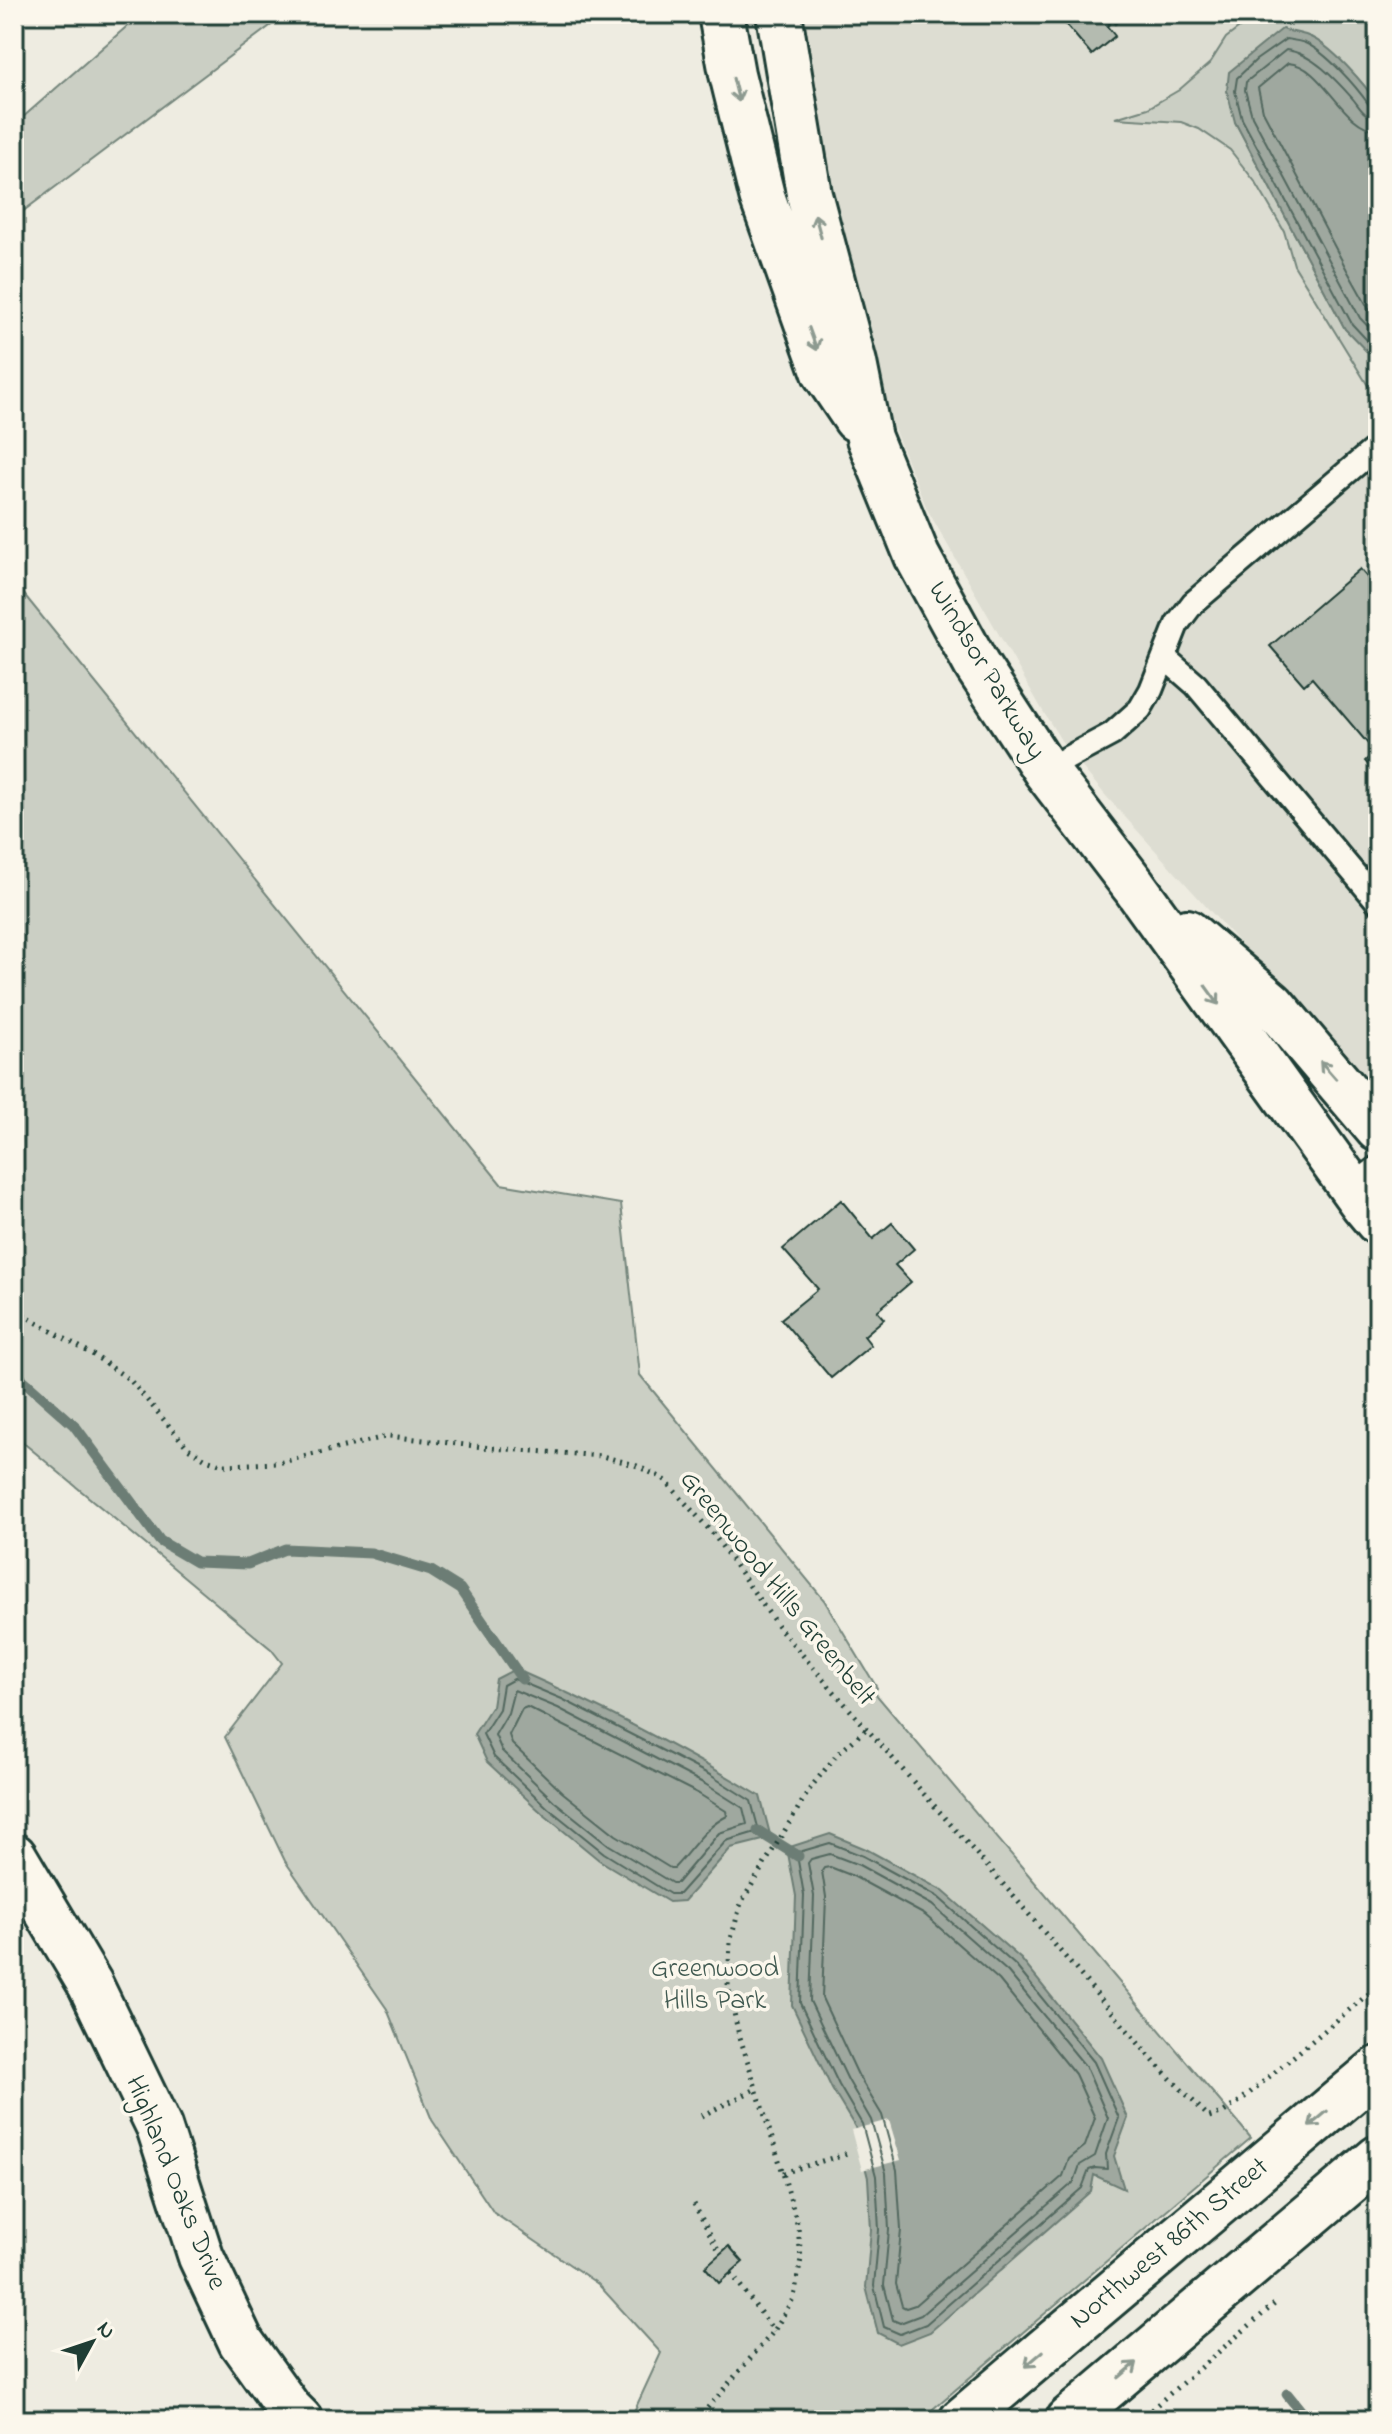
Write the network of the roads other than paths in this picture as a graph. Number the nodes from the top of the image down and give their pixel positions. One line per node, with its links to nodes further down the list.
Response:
1 (721, 14): 3 (street, Windsor Parkway, one-way to 3)
2 (779, 14): 3 (street, Windsor Parkway, one-way to 2)
3 (869, 438): 6 (street, Windsor Parkway)
4 (1378, 446): 5 (lane)
5 (1164, 657): 6 (lane); 8 (lane)
6 (1045, 770): 7 (street, Windsor Parkway)
7 (1134, 886): 9 (street, Windsor Parkway, one-way to 7); 10 (street, Windsor Parkway, one-way to 10)
8 (1378, 902)
9 (1378, 1129)
10 (1364, 1177): 11 (street, Windsor Parkway)
11 (1378, 1222)
12 (14, 1856): 15 (street, Highland Oaks Drive)
13 (1378, 2069): 16 (street, Northwest 86th Street, one-way to 16)
14 (1378, 2158): 17 (street, one-way to 14)
15 (300, 2420)
16 (962, 2420)
17 (1068, 2420)

